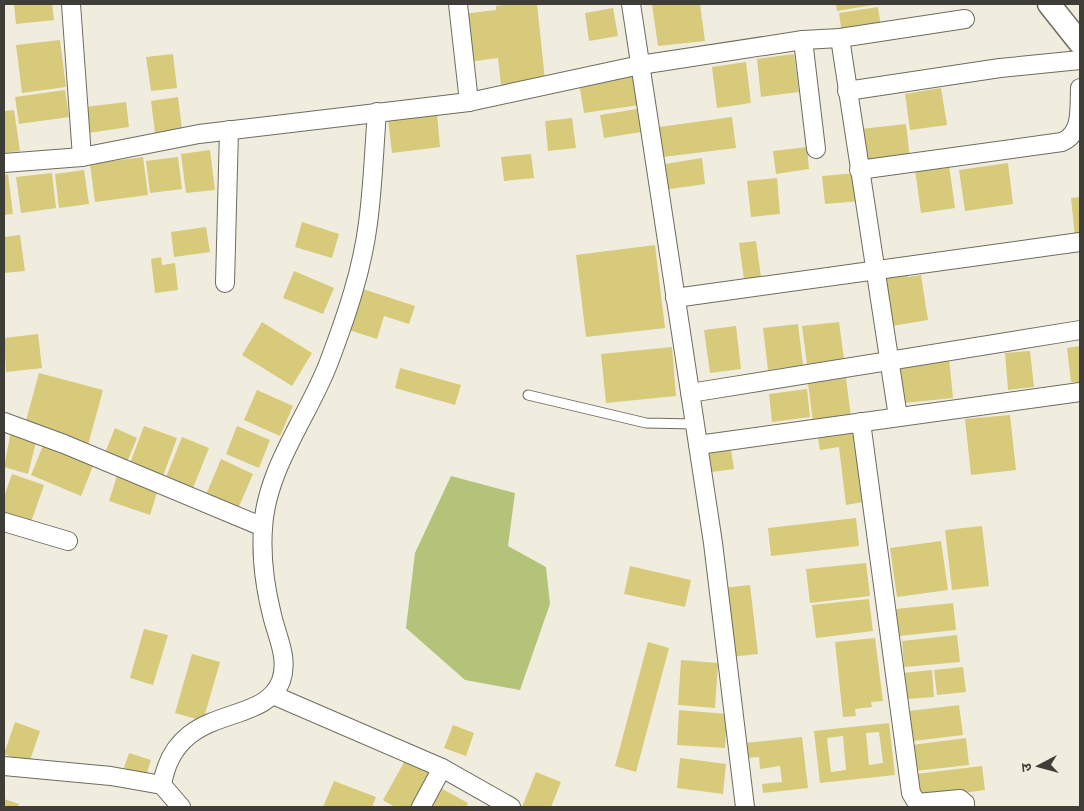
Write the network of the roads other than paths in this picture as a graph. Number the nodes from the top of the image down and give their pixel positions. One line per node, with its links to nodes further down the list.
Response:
1 (71, 4): 17 (street)
2 (458, 4): 13 (street)
3 (631, 4): 10 (street)
4 (1050, 4): 8 (street)
5 (965, 19): 6 (street)
6 (840, 38): 7 (street); 12 (street)
7 (803, 40): 10 (street); 16 (street)
8 (1080, 43)
9 (1080, 60): 12 (street)
10 (640, 65): 13 (street); 23 (street)
11 (1080, 88): 19 (street)
12 (847, 91): 19 (street)
13 (469, 102): 14 (street)
14 (377, 112): 15 (street); 35 (street)
15 (229, 130): 17 (street); 22 (street)
16 (816, 150)
17 (82, 158): 18 (street)
18 (4, 163)
19 (859, 170): 21 (street)
20 (1080, 242): 21 (street)
21 (874, 271): 23 (street); 25 (street)
22 (225, 283)
23 (675, 298): 27 (street)
24 (1080, 330): 25 (street)
25 (888, 361): 27 (street); 29 (street)
26 (1080, 392): 29 (street)
27 (690, 393): 32 (street)
28 (528, 395): 32 (lane)
29 (898, 418): 31 (street)
30 (4, 422): 35 (street)
31 (862, 422): 33 (street); 45 (street)
32 (694, 424): 33 (street)
33 (698, 445): 44 (street)
34 (4, 522): 36 (street)
35 (263, 527): 37 (street)
36 (68, 541)
37 (273, 695): 39 (street); 40 (street)
38 (4, 766): 40 (street)
39 (442, 768): 42 (street); 43 (street)
40 (162, 785): 41 (street)
41 (181, 807)
42 (421, 807)
43 (511, 807)
44 (745, 807)
45 (965, 807)

